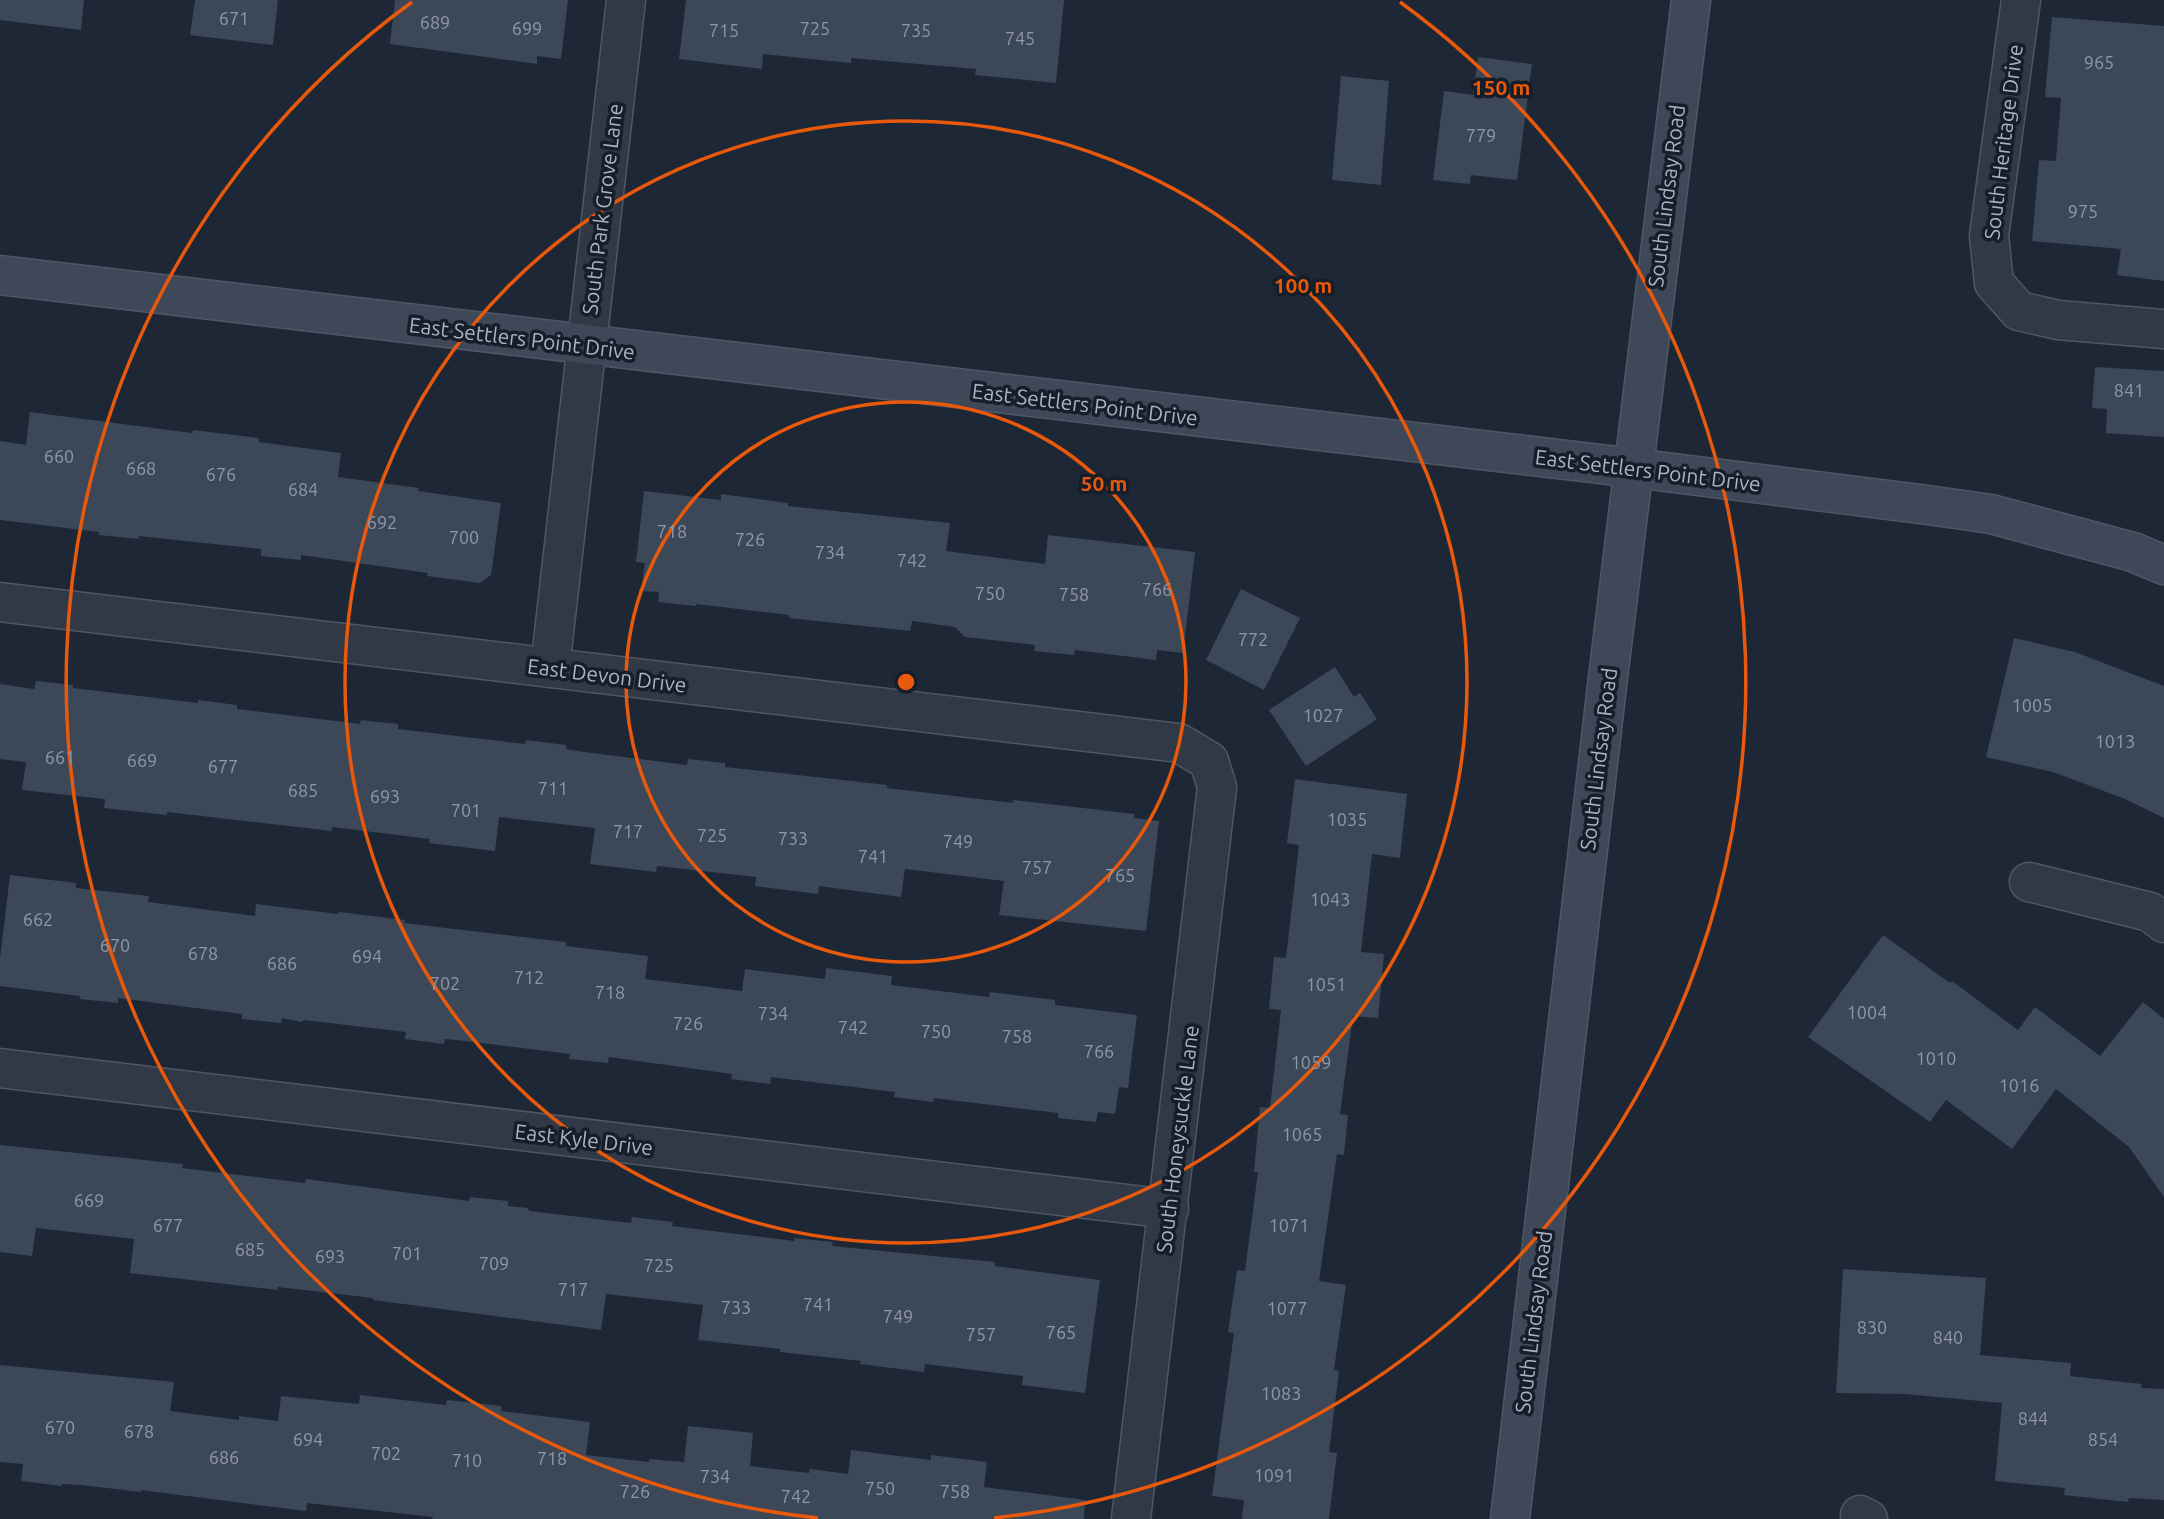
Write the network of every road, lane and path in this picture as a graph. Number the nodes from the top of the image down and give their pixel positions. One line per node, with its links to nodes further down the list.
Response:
1 (626, 0): 6 (street, South Park Grove Lane)
2 (1691, 0): 7 (street, South Lindsay Road)
3 (2021, 0): 5 (street, South Heritage Drive)
4 (0, 275): 6 (street, East Settlers Point Drive)
5 (2164, 329)
6 (587, 345): 7 (street, East Settlers Point Drive); 10 (street, South Park Grove Lane)
7 (1634, 468): 8 (street, East Settlers Point Drive); 17 (street, South Lindsay Road)
8 (2164, 565)
9 (0, 601): 10 (street, East Devon Drive)
10 (550, 668): 11 (street, East Devon Drive)
11 (1209, 761): 15 (street, South Honeysuckle Lane)
12 (2029, 882): 13 (street)
13 (2164, 923)
14 (0, 1068): 15 (street, East Kyle Drive)
15 (1169, 1209): 16 (street, South Honeysuckle Lane)
16 (1131, 1519)
17 (1510, 1519)

